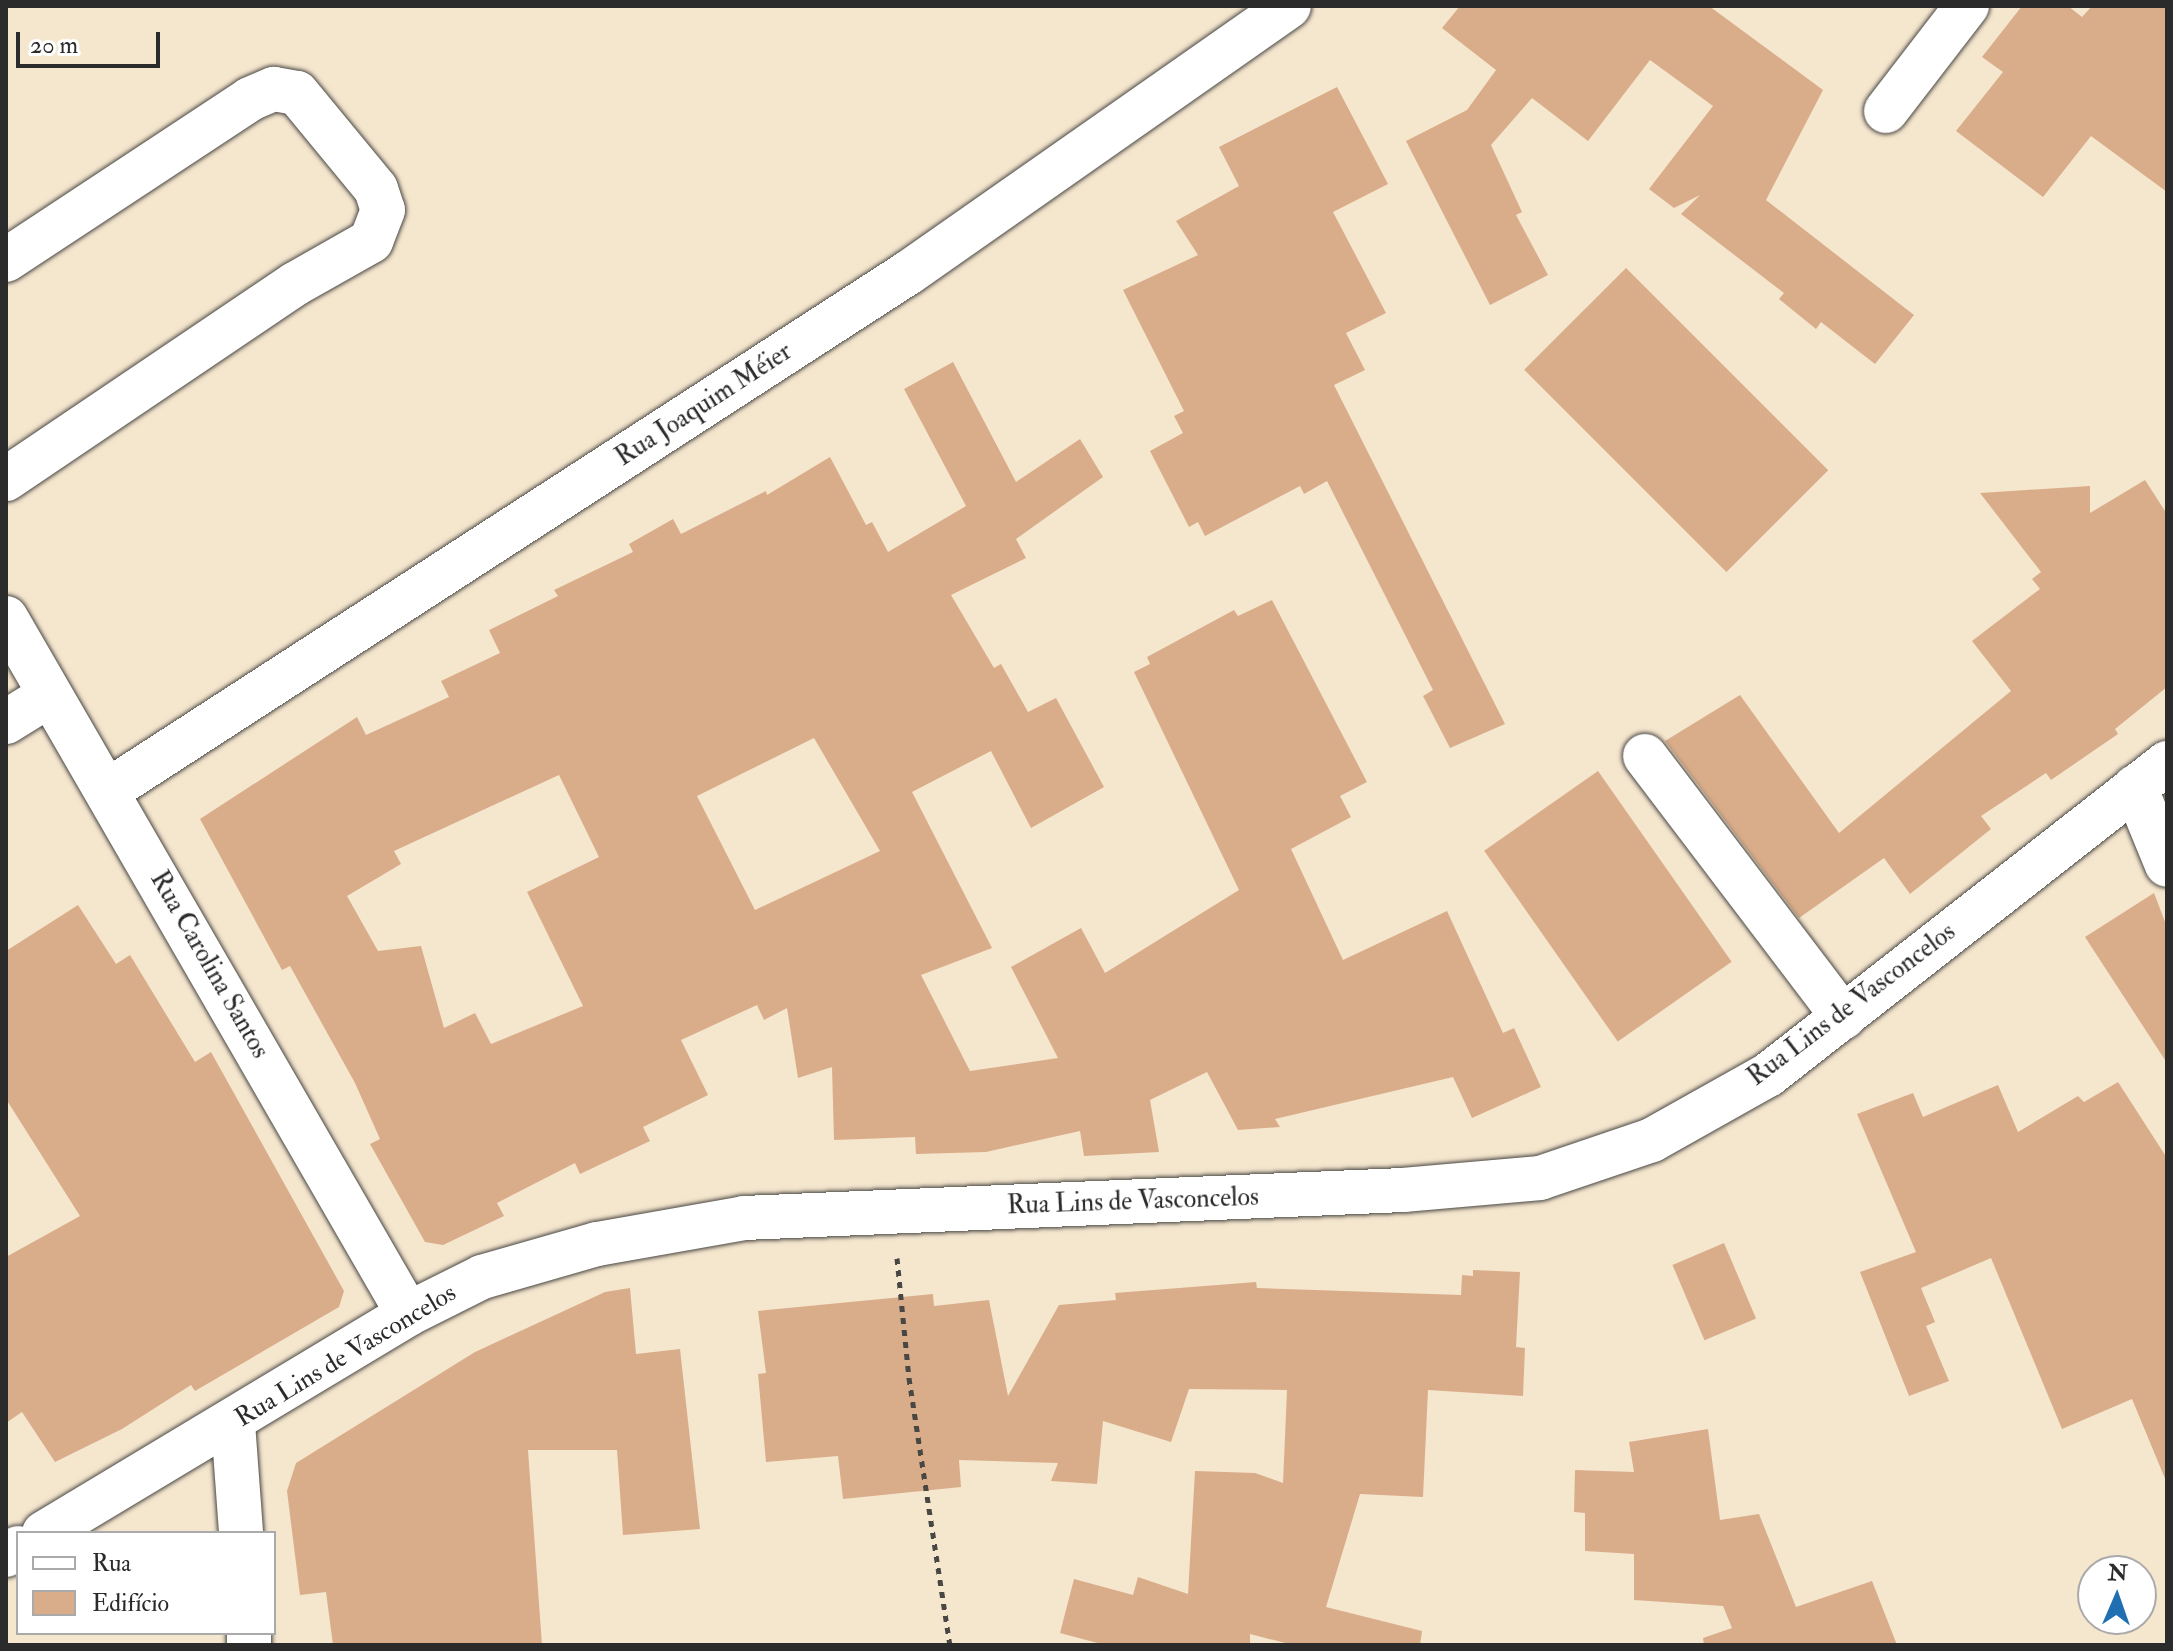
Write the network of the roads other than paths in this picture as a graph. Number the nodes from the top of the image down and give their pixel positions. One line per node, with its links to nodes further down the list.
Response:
1 (1289, 6): 11 (street, Rua Joaquim Méier)
2 (1967, 6): 3 (street)
3 (1886, 111)
4 (6, 260): 5 (street)
5 (6, 479)
6 (6, 618): 7 (street, Rua Carolina Santos)
7 (48, 696): 8 (street); 11 (street, Rua Carolina Santos)
8 (6, 722)
9 (1645, 756): 13 (street)
10 (2151, 775): 12 (street); 13 (street, Rua Lins de Vasconcelos)
11 (109, 790): 14 (street, Rua Carolina Santos)
12 (2167, 865)
13 (1843, 1017): 14 (street, Rua Lins de Vasconcelos)
14 (408, 1314): 15 (street, Rua Lins de Vasconcelos)
15 (233, 1423): 16 (street, Rua Lins de Vasconcelos); 17 (street)
16 (47, 1531)
17 (241, 1531)

